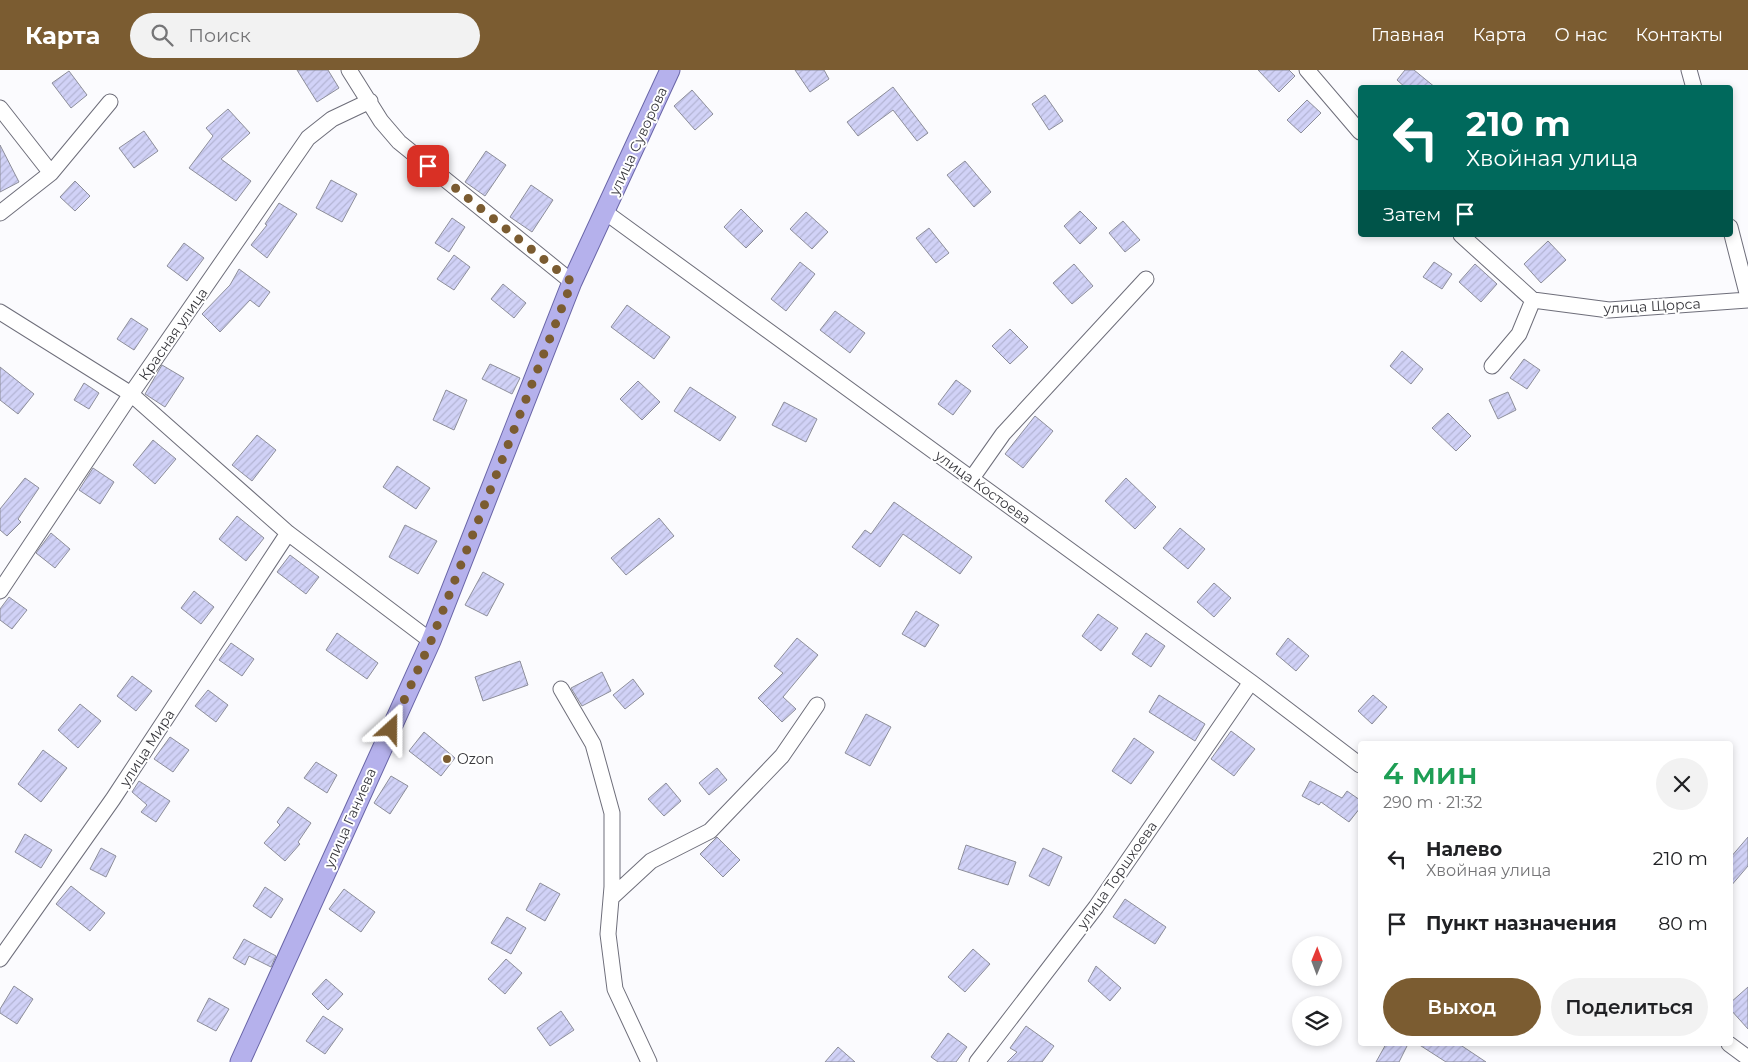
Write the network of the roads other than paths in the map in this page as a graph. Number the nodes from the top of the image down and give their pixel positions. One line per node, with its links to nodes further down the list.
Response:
1 (349, 70): 6 (street)
2 (670, 70): 11 (main road, улица Суворова)
3 (1307, 70): 9 (street)
4 (1689, 70): 5 (street)
5 (1693, 85)
6 (370, 101): 16 (street); 21 (street, Красная улица)
7 (110, 102): 10 (street)
8 (0, 108): 10 (street)
9 (1358, 130)
10 (52, 173): 12 (street)
11 (605, 212): 16 (main road, улица Ганиева); 22 (street, улица Костоева)
12 (0, 213)
13 (1463, 237): 18 (street)
14 (1732, 237): 17 (street)
15 (1146, 279): 22 (street)
16 (572, 282): 25 (main road, улица Ганиева)
17 (1748, 299): 18 (street, улица Щорса)
18 (1533, 300): 20 (street)
19 (0, 312): 21 (street)
20 (1492, 366)
21 (131, 394): 23 (street); 24 (street, Красная улица)
22 (972, 478): 26 (street, улица Костоева)
23 (288, 533): 25 (street); 31 (street, улица Мира)
24 (0, 591)
25 (431, 641): 34 (main road, улица Ганиева)
26 (1251, 682): 29 (street, улица Костоева); 36 (street, улица Торшхоева)
27 (561, 689): 30 (street)
28 (818, 705): 30 (street)
29 (1358, 763)
30 (611, 898): 35 (street)
31 (0, 959)
32 (1732, 1046): 33 (street)
33 (1748, 1058)
34 (240, 1062)
35 (649, 1062)
36 (977, 1062)

